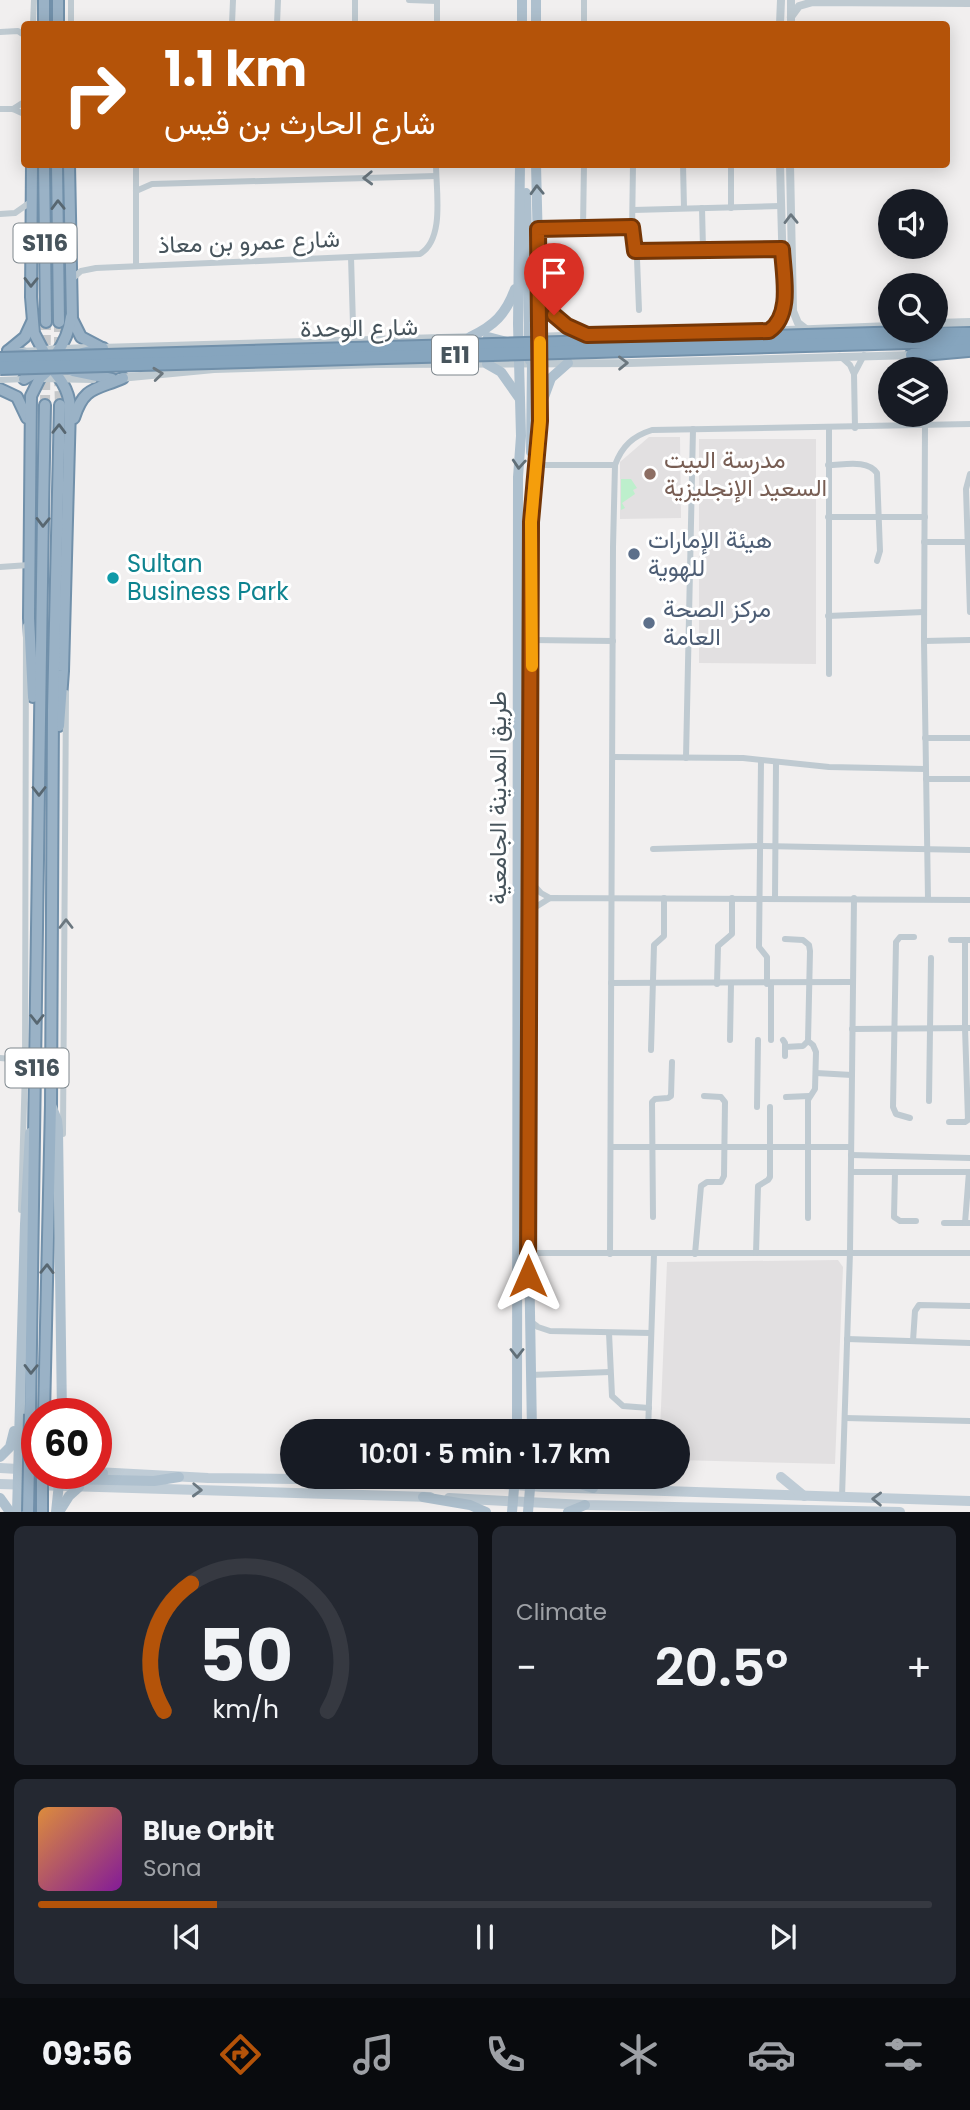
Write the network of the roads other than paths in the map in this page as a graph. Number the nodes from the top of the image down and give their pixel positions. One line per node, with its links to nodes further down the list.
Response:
1 (34, 0): 18 (street)
2 (44, 0): 19 (highway)
3 (58, 0): 20 (highway)
4 (71, 0): 21 (street)
5 (233, 0): 17 (street)
6 (278, 0): 24 (street)
7 (355, 0): 25 (street)
8 (409, 0): 13 (street)
9 (522, 0): 27 (main road)
10 (584, 0): 29 (street)
11 (780, 0): 30 (street)
12 (790, 0): 31 (street)
13 (437, 1): 26 (street)
14 (851, 1): 16 (street); 31 (street)
15 (538, 2): 28 (main road)
16 (970, 3)
17 (233, 15): 22 (street); 23 (street)
18 (29, 21)
19 (44, 21)
20 (59, 21)
21 (71, 21)
22 (228, 21)
23 (232, 21)
24 (277, 21)
25 (355, 21)
26 (437, 21)
27 (522, 21)
28 (536, 21)
29 (584, 21)
30 (780, 21)
31 (791, 21)
32 (21, 28): 33 (street)
33 (0, 32)
34 (21, 104): 35 (street)
35 (13, 108): 36 (street); 37 (street)
36 (0, 109)
37 (21, 112)
38 (32, 168): 56 (highway)
39 (44, 168): 80 (highway, S116)
40 (57, 168): 81 (highway, S116, one-way to 40)
41 (69, 168): 75 (highway)
42 (136, 168): 52 (street)
43 (436, 168): 53 (street)
44 (536, 168): 67 (main road, طريق المدينة الجامعية, one-way to 44)
45 (584, 168): 66 (street)
46 (633, 168): 61 (street)
47 (683, 168): 58 (street)
48 (731, 168): 60 (street)
49 (780, 168): 57 (street)
50 (790, 168): 72 (street, one-way to 50)
51 (520, 169): 74 (main road, طريق المدينة الجامعية); 94 (main road)
52 (136, 174): 54 (street); 55 (street)
53 (436, 176): 54 (street, one-way to 54); 71 (street, شارع عمرو بن معاذ)
54 (152, 184): 55 (street)
55 (136, 191): 73 (street)
56 (32, 201): 62 (street); 65 (highway)
57 (780, 206): 60 (street); 69 (street)
58 (684, 208): 59 (street); 61 (street)
59 (702, 208): 60 (street); 68 (street)
60 (731, 208)
61 (633, 210): 64 (street)
62 (15, 213): 63 (street); 65 (street)
63 (0, 214)
64 (632, 227): 66 (street); 70 (street)
65 (32, 228): 79 (highway, one-way to 79)
66 (583, 228): 67 (street)
67 (538, 229): 76 (main road, طريق المدينة الجامعية)
68 (703, 249): 69 (street); 70 (street)
69 (782, 249): 72 (street); 87 (street)
70 (635, 251): 77 (street)
71 (351, 257): 73 (street, شارع عمرو بن معاذ); 83 (street)
72 (792, 264): 86 (street)
73 (136, 265): 75 (street, شارع عمرو بن معاذ)
74 (518, 279): 90 (main road); 94 (main road, طريق المدينة الجامعية)
75 (70, 282): 78 (highway)
76 (540, 288): 89 (main road); 94 (main road, طريق المدينة الجامعية)
77 (639, 310)
78 (72, 315): 99 (highway); 101 (highway)
79 (32, 322): 100 (highway); 103 (highway)
80 (46, 322)
81 (59, 322)
82 (970, 324): 84 (highway)
83 (353, 325): 93 (street); 95 (street)
84 (948, 325)
85 (878, 327): 86 (street)
86 (807, 330): 87 (street)
87 (769, 331): 89 (street)
88 (970, 334): 92 (highway, شارع الوحدة / E11)
89 (587, 335): 94 (street)
90 (470, 337): 91 (street); 93 (street)
91 (488, 337): 94 (main road)
92 (948, 337)
93 (365, 340): 95 (street)
94 (527, 340): 106 (main road, طريق المدينة الجامعية); 107 (main road)
95 (346, 341): 101 (street)
96 (910, 343): 102 (highway); 103 (highway, شارع الوحدة / E11, bridge); 105 (street); 111 (highway, شارع الوحدة / E11, bridge)
97 (948, 343): 98 (highway, شارع الوحدة / E11)
98 (970, 343)
99 (63, 345): 100 (highway); 101 (street); 109 (highway)
100 (40, 346): 103 (street); 109 (highway)
101 (103, 348): 109 (highway)
102 (970, 352)
103 (3, 354): 109 (highway)
104 (838, 355): 105 (street); 108 (street, one-way to 104); 112 (street)
105 (865, 355): 112 (street)
106 (519, 363): 107 (street); 110 (street); 119 (main road, طريق المدينة الجامعية)
107 (536, 363): 108 (street); 122 (main road, طريق المدينة الجامعية); 136 (main road)
108 (568, 363): 122 (main road)
109 (51, 364): 113 (highway); 114 (highway); 116 (highway); 117 (highway)
110 (487, 364): 113 (street, one-way to 110); 119 (main road)
111 (0, 368)
112 (854, 374): 129 (street)
113 (118, 378): 117 (street); 131 (highway)
114 (24, 379): 115 (street); 116 (street)
115 (0, 380)
116 (37, 383): 117 (highway); 127 (highway)
117 (62, 383): 131 (highway)
118 (0, 389): 127 (highway)
119 (520, 400): 259 (main road, طريق المدينة الجامعية, one-way to 259)
120 (45, 405): 155 (highway, S116, one-way to 155)
121 (60, 405): 162 (highway, S116, one-way to 121)
122 (540, 421): 132 (main road, طريق المدينة الجامعية)
123 (948, 425): 124 (street)
124 (970, 425)
125 (878, 427): 129 (street)
126 (925, 427): 139 (street)
127 (30, 428): 143 (highway)
128 (829, 428): 129 (street); 130 (street); 134 (street)
129 (855, 428)
130 (693, 429): 133 (street); 159 (street)
131 (70, 430): 145 (highway)
132 (536, 465): 133 (street); 136 (main road, طريق المدينة الجامعية)
133 (615, 465): 152 (street)
134 (828, 465): 137 (street); 138 (street)
135 (970, 474): 141 (street)
136 (535, 482): 150 (main road, طريق المدينة الجامعية)
137 (828, 517): 138 (street); 148 (street)
138 (880, 517): 139 (street); 142 (street)
139 (925, 517): 140 (street)
140 (925, 542): 141 (street); 146 (street)
141 (969, 542): 147 (street)
142 (877, 561)
143 (29, 565): 144 (street); 149 (highway)
144 (0, 567)
145 (65, 576): 162 (highway); 238 (street, one-way to 145)
146 (924, 612): 148 (street); 153 (street)
147 (970, 612)
148 (828, 616): 154 (street)
149 (29, 618): 155 (highway); 202 (street)
150 (532, 640): 152 (street); 171 (main road, طريق المدينة الجامعية)
151 (970, 640): 153 (street)
152 (613, 641): 158 (street)
153 (924, 641): 156 (street)
154 (828, 674)
155 (39, 723): 218 (highway, S116, one-way to 218)
156 (925, 738): 157 (street); 163 (street)
157 (970, 738)
158 (613, 757): 159 (street); 178 (street)
159 (686, 758): 160 (street)
160 (761, 761): 161 (street); 166 (street)
161 (776, 763): 163 (street); 167 (street)
162 (54, 766): 215 (highway, S116)
163 (925, 769): 164 (street)
164 (926, 779): 165 (street); 169 (street)
165 (970, 779)
166 (758, 846): 167 (street); 168 (street); 175 (street)
167 (775, 847): 169 (street); 176 (street)
168 (653, 849)
169 (927, 849): 170 (street); 179 (street)
170 (970, 850)
171 (530, 881): 172 (street); 181 (main road, طريق المدينة الجامعية)
172 (550, 898): 178 (street); 181 (street)
173 (664, 898): 174 (street); 178 (street); 189 (street)
174 (732, 898): 175 (street); 191 (street)
175 (758, 898): 176 (street); 193 (street)
176 (775, 898): 177 (street)
177 (854, 898): 179 (street); 187 (street)
178 (611, 899): 188 (street)
179 (928, 900): 180 (street)
180 (970, 900)
181 (530, 911): 240 (main road, طريق المدينة الجامعية)
182 (914, 937): 197 (street)
183 (785, 939): 190 (street)
184 (951, 940): 185 (street)
185 (968, 940): 195 (street)
186 (931, 958): 194 (street)
187 (852, 982): 190 (street); 196 (street)
188 (611, 983): 189 (street); 221 (street)
189 (653, 983): 191 (street); 203 (street)
190 (810, 983): 193 (street); 201 (street)
191 (717, 984): 192 (street)
192 (731, 984): 193 (street); 198 (street)
193 (769, 984): 200 (street)
194 (930, 1028): 195 (street); 197 (street); 214 (street)
195 (967, 1028): 220 (street)
196 (852, 1029): 197 (street); 210 (street)
197 (894, 1029): 219 (street)
198 (730, 1040)
199 (758, 1040): 216 (street)
200 (771, 1040)
201 (808, 1041): 204 (street); 209 (street)
202 (25, 1047): 206 (street); 208 (street)
203 (651, 1050)
204 (785, 1056)
205 (0, 1058): 206 (street)
206 (12, 1059): 208 (street)
207 (672, 1062): 222 (street)
208 (25, 1069): 237 (street)
209 (816, 1073): 210 (street); 213 (street)
210 (852, 1074): 226 (street)
211 (704, 1096): 223 (street)
212 (786, 1097): 213 (street)
213 (809, 1097): 225 (street)
214 (929, 1101)
215 (51, 1105): 238 (main road); 257 (highway, S116, one-way to 215)
216 (757, 1107)
217 (770, 1107): 224 (street)
218 (37, 1112): 237 (main road); 298 (highway, S116, one-way to 298, bridge)
219 (910, 1118)
220 (949, 1122)
221 (611, 1147): 222 (street); 242 (street)
222 (652, 1147): 223 (street); 232 (street)
223 (725, 1147): 224 (street); 244 (street)
224 (770, 1147): 225 (street); 241 (street)
225 (809, 1147): 226 (street); 233 (street)
226 (851, 1147): 227 (street)
227 (851, 1155): 228 (street); 229 (street)
228 (970, 1158)
229 (851, 1172): 230 (street); 239 (street)
230 (895, 1172): 231 (street); 234 (street)
231 (969, 1172): 236 (street)
232 (653, 1217)
233 (808, 1218)
234 (916, 1221)
235 (944, 1223): 236 (street)
236 (967, 1223)
237 (25, 1224): 260 (main road)
238 (61, 1237): 258 (main road)
239 (850, 1252): 241 (street); 245 (street); 251 (street)
240 (528, 1253): 242 (street); 247 (main road, طريق المدينة الجامعية)
241 (756, 1253): 244 (street)
242 (610, 1254): 243 (street)
243 (654, 1254): 244 (street); 250 (street)
244 (695, 1254)
245 (970, 1254)
246 (970, 1306): 252 (street)
247 (529, 1321): 248 (street); 253 (main road, طريق المدينة الجامعية)
248 (551, 1331): 249 (street); 253 (street)
249 (609, 1333): 250 (street); 255 (street)
250 (651, 1333): 261 (street)
251 (847, 1339): 252 (street); 262 (street)
252 (913, 1341): 254 (street)
253 (529, 1342): 256 (main road, طريق المدينة الجامعية)
254 (970, 1343)
255 (610, 1373): 256 (street); 261 (street)
256 (530, 1375): 265 (main road, طريق المدينة الجامعية)
257 (44, 1398)
258 (62, 1398)
259 (517, 1405): 263 (main road); 264 (main road, طريق المدينة الجامعية)
260 (18, 1407): 268 (main road); 272 (main road)
261 (649, 1408): 266 (street)
262 (845, 1418): 267 (street); 288 (street)
263 (514, 1419)
264 (516, 1419)
265 (532, 1419)
266 (649, 1419)
267 (970, 1421)
268 (0, 1457)
269 (0, 1468): 272 (main road)
270 (112, 1472): 274 (main road)
271 (21, 1476): 272 (main road)
272 (18, 1477): 273 (main road); 278 (main road); 297 (main road)
273 (21, 1477)
274 (179, 1477): 276 (main road); 277 (main road)
275 (781, 1477): 286 (main road)
276 (280, 1478)
277 (112, 1480)
278 (0, 1484)
279 (112, 1488): 287 (main road, one-way to 287)
280 (42, 1489): 299 (highway, bridge)
281 (59, 1489): 300 (main road)
282 (77, 1489): 300 (main road)
283 (530, 1489): 293 (main road)
284 (611, 1489): 285 (main road)
285 (646, 1491): 286 (main road)
286 (805, 1496): 288 (main road)
287 (423, 1497): 292 (main road); 301 (main road)
288 (842, 1497): 290 (main road, one-way to 288)
289 (0, 1498): 296 (main road)
290 (970, 1501)
291 (585, 1505): 293 (main road); 294 (main road); 302 (main road)
292 (512, 1506): 293 (main road)
293 (528, 1507)
294 (684, 1508): 295 (main road)
295 (704, 1509): 303 (main road)
296 (10, 1511)
297 (17, 1511)
298 (28, 1511)
299 (42, 1511)
300 (57, 1511)
301 (486, 1511)
302 (568, 1511)
303 (900, 1511)

